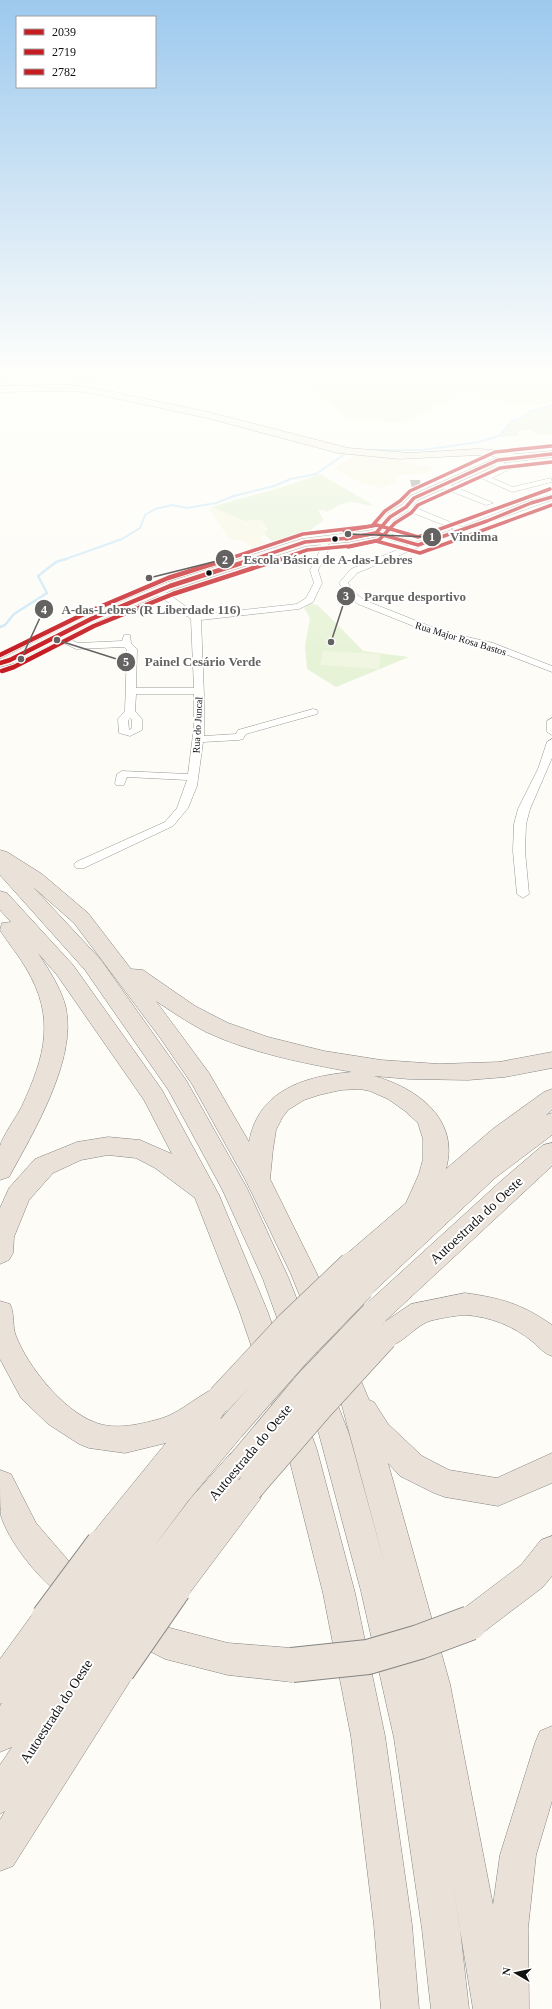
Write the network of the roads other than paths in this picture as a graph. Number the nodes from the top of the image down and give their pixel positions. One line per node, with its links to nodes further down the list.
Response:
1 (491, 464): 4 (street)
2 (499, 464): 3 (street)
3 (551, 480)
4 (443, 485): 6 (street); 7 (street)
5 (552, 497): 8 (street, Rua Major Rosa Bastos)
6 (489, 503)
7 (406, 507): 8 (street); 9 (street)
8 (461, 529): 11 (street, Rua Major Rosa Bastos)
9 (376, 533): 10 (street); 11 (street)
10 (321, 541): 12 (street); 13 (street)
11 (418, 545): 16 (street, Rua Major Rosa Bastos)
12 (157, 590): 13 (street); 14 (street)
13 (196, 618): 18 (street, Rua do Juncal)
14 (56, 636): 15 (street); 17 (street)
15 (0, 663)
16 (552, 669)
17 (130, 691): 18 (street); 19 (street)
18 (199, 691): 23 (street, Rua do Juncal)
19 (130, 712)
20 (313, 712): 23 (street)
21 (552, 721): 22 (street)
22 (552, 732)
23 (199, 739): 26 (street, Rua do Juncal)
24 (552, 742): 30 (street)
25 (122, 775): 26 (street)
26 (193, 777): 29 (street, Rua do Juncal)
27 (0, 856): 33 (highway)
28 (0, 863): 60 (highway)
29 (80, 864)
30 (523, 894)
31 (0, 897): 40 (highway)
32 (0, 918): 38 (highway)
33 (114, 958): 34 (highway); 39 (highway)
34 (552, 1060)
35 (552, 1098): 41 (highway)
36 (552, 1122): 43 (highway, Autoestrada do Oeste)
37 (552, 1152): 45 (highway, Autoestrada do Oeste)
38 (0, 1170)
39 (258, 1178): 41 (highway); 47 (highway)
40 (206, 1195): 42 (highway); 59 (highway)
41 (416, 1209): 43 (highway)
42 (0, 1253)
43 (357, 1276): 48 (highway, bridge); 52 (highway, Autoestrada do Oeste, bridge)
44 (0, 1312): 48 (highway)
45 (379, 1325): 46 (highway); 53 (highway, bridge)
46 (552, 1344)
47 (352, 1391): 49 (highway); 61 (highway)
48 (221, 1398): 52 (highway)
49 (552, 1467)
50 (0, 1484): 51 (highway, bridge)
51 (552, 1551)
52 (114, 1552): 53 (highway, Autoestrada do Oeste, bridge)
53 (81, 1645): 54 (highway); 55 (highway, Autoestrada do Oeste); 57 (highway, Autoestrada do Oeste); 58 (highway)
54 (0, 1687)
55 (0, 1735)
56 (552, 1743): 62 (highway)
57 (0, 1796)
58 (0, 1853)
59 (400, 2009)
60 (450, 2009)
61 (492, 2009)
62 (510, 2009)

